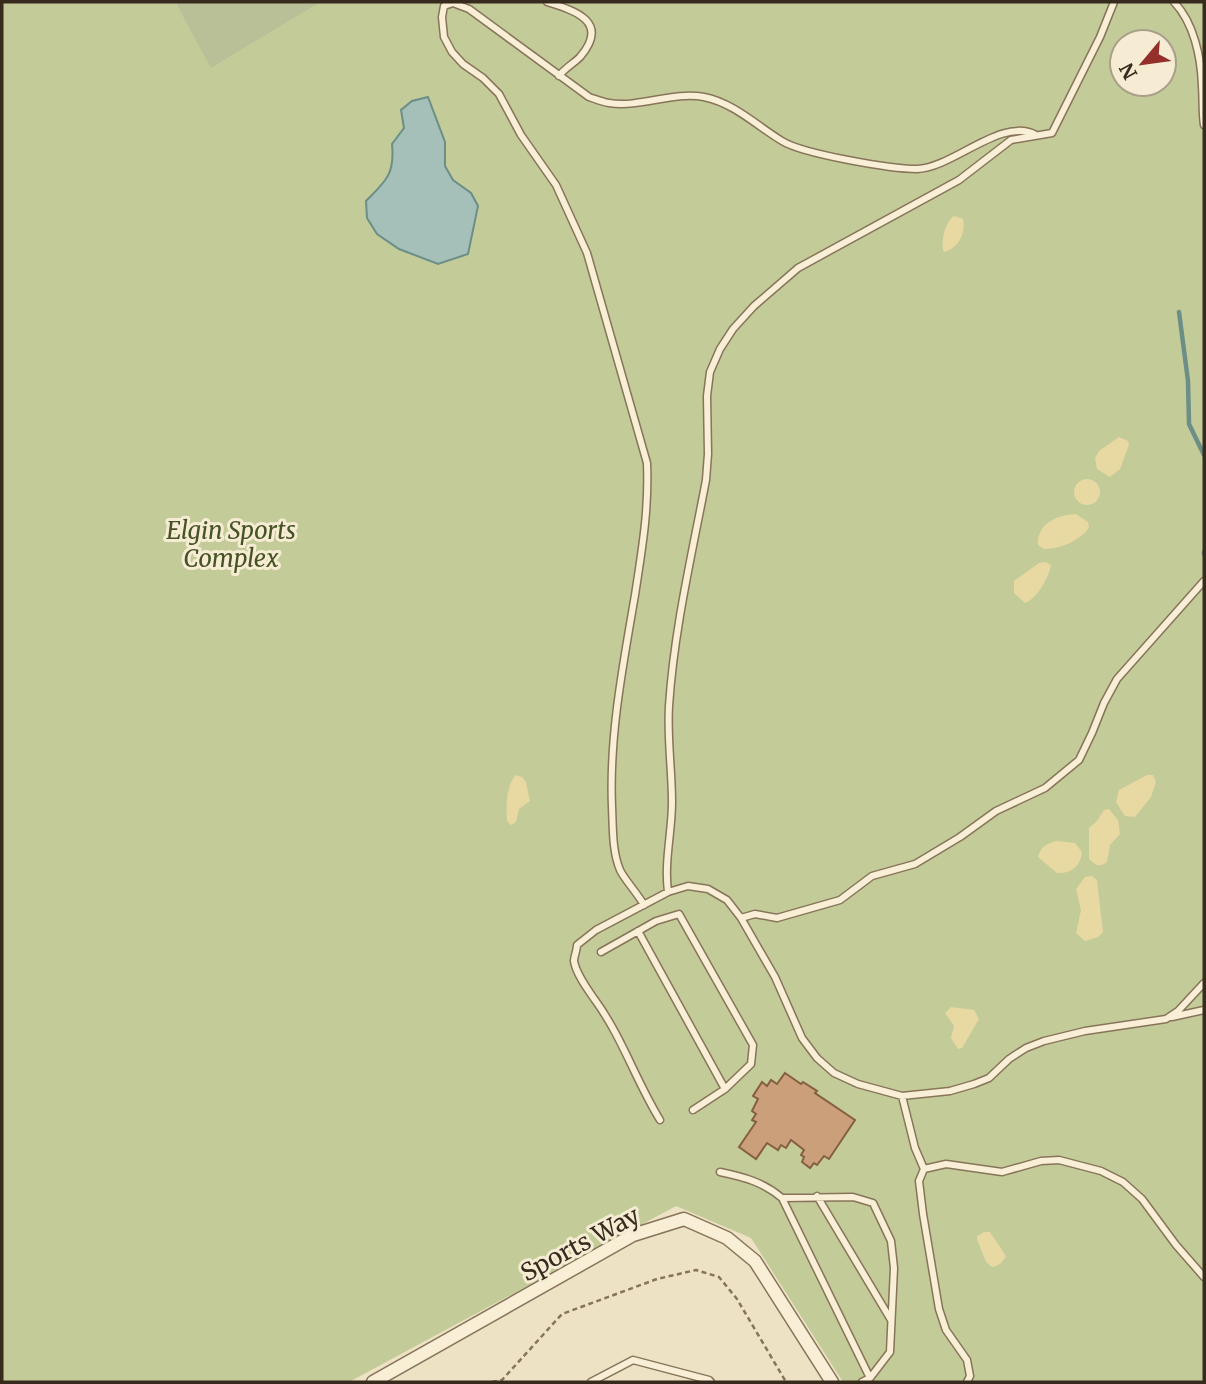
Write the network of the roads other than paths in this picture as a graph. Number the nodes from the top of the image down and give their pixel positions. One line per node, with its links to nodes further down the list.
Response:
1 (547, 2): 5 (lane)
2 (1114, 2): 7 (lane)
3 (1174, 2): 6 (lane)
4 (442, 4): 5 (lane); 10 (lane)
5 (559, 76): 7 (lane)
6 (1204, 125)
7 (1036, 135): 9 (lane)
8 (1204, 580): 11 (lane)
9 (668, 892): 10 (lane); 11 (lane)
10 (644, 905): 20 (lane)
11 (741, 918): 18 (lane)
12 (638, 931): 13 (lane); 17 (lane); 17 (lane)
13 (601, 952)
14 (1204, 983): 16 (lane)
15 (1204, 1010): 16 (lane)
16 (1166, 1018): 18 (lane)
17 (726, 1089): 19 (lane)
18 (902, 1096): 21 (lane)
19 (693, 1110)
20 (660, 1120)
21 (924, 1169): 25 (lane); 33 (lane)
22 (720, 1172): 24 (lane)
23 (817, 1196): 24 (lane); 26 (lane); 26 (lane)
24 (782, 1198): 27 (lane)
25 (1204, 1277)
26 (892, 1322): 27 (lane)
27 (870, 1378): 32 (lane)
28 (373, 1382): 31 (street, Sports Way)
29 (593, 1382): 30 (lane)
30 (711, 1382)
31 (832, 1382)
32 (862, 1382)
33 (967, 1382)

